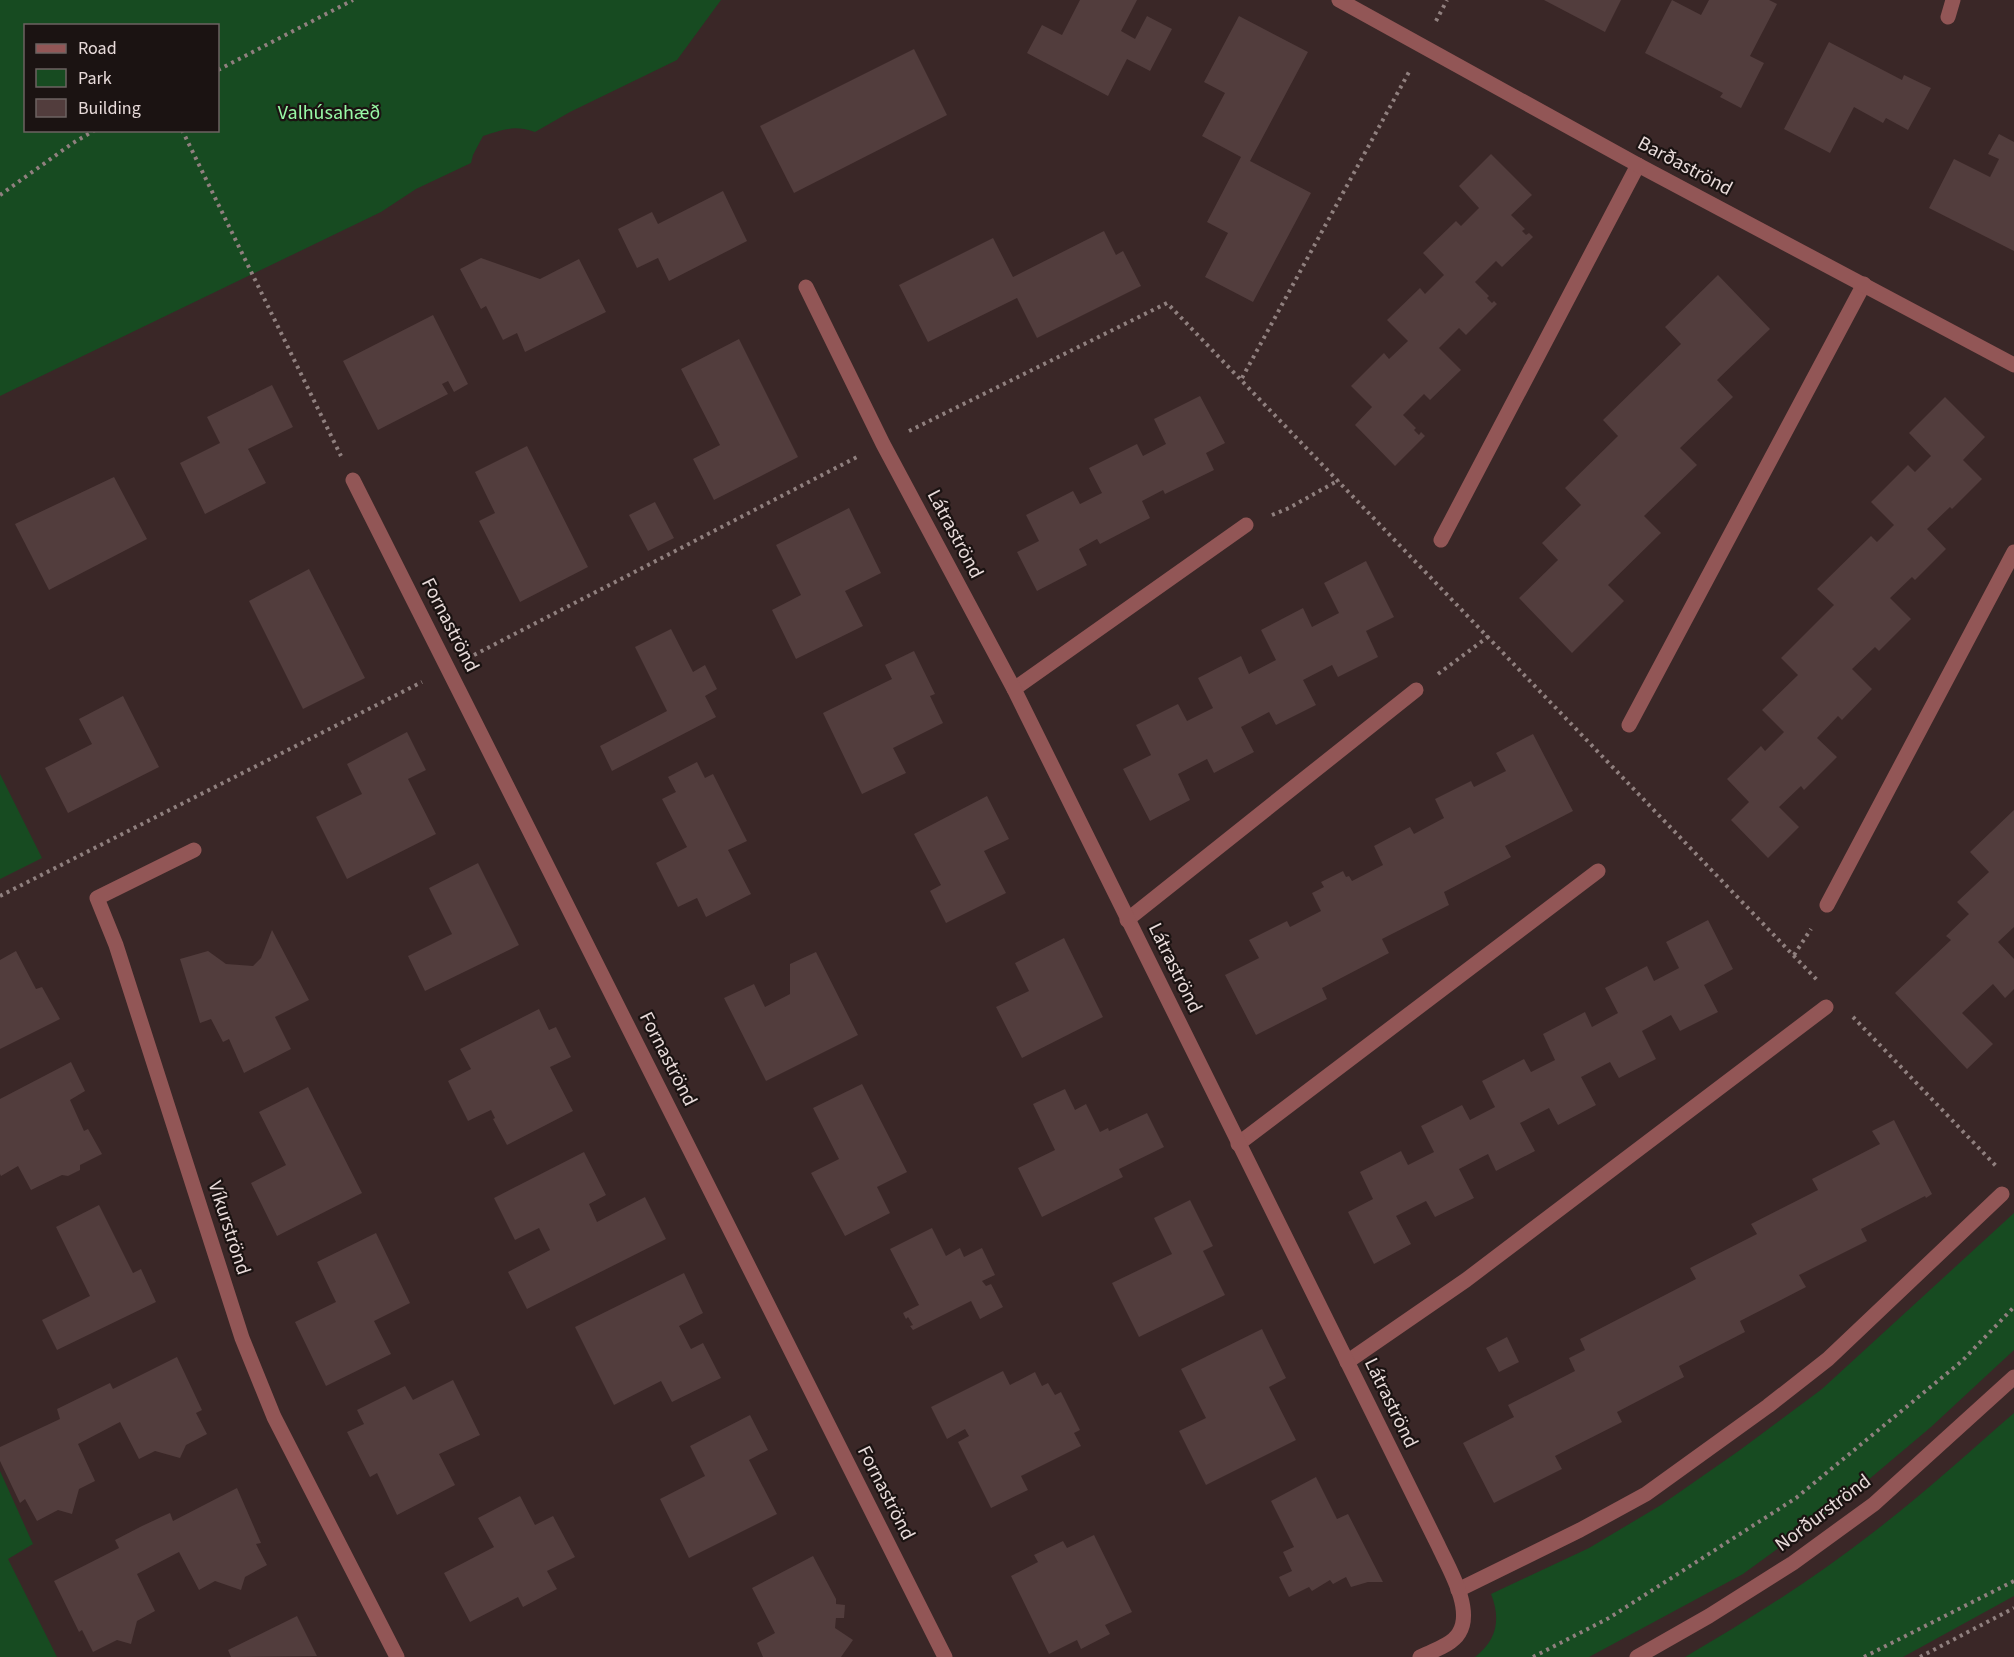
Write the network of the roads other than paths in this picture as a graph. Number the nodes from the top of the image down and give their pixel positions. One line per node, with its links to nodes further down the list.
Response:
1 (1339, 0): 4 (street, Barðaströnd)
2 (1953, 0): 3 (street)
3 (1948, 17)
4 (1638, 165): 5 (street, Barðaströnd); 10 (street)
5 (1864, 284): 7 (street, Barðaströnd); 14 (street)
6 (806, 286): 12 (street, Látraströnd)
7 (2014, 364)
8 (353, 480): 26 (street, Fornaströnd)
9 (1246, 525): 12 (street)
10 (1441, 540)
11 (2014, 552): 17 (street)
12 (1014, 689): 18 (street, Látraströnd)
13 (1416, 690): 18 (street)
14 (1629, 724)
15 (195, 850): 25 (street, Víkurströnd)
16 (1598, 871): 20 (street)
17 (1827, 905)
18 (1127, 920): 20 (street, Látraströnd)
19 (1826, 1007): 22 (street)
20 (1238, 1144): 22 (street, Látraströnd)
21 (2002, 1194): 24 (street)
22 (1347, 1362): 24 (street, Látraströnd)
23 (2014, 1377): 28 (street, Norðurströnd)
24 (1458, 1590): 27 (street, Látraströnd)
25 (397, 1657)
26 (945, 1657)
27 (1420, 1657)
28 (1637, 1657)

